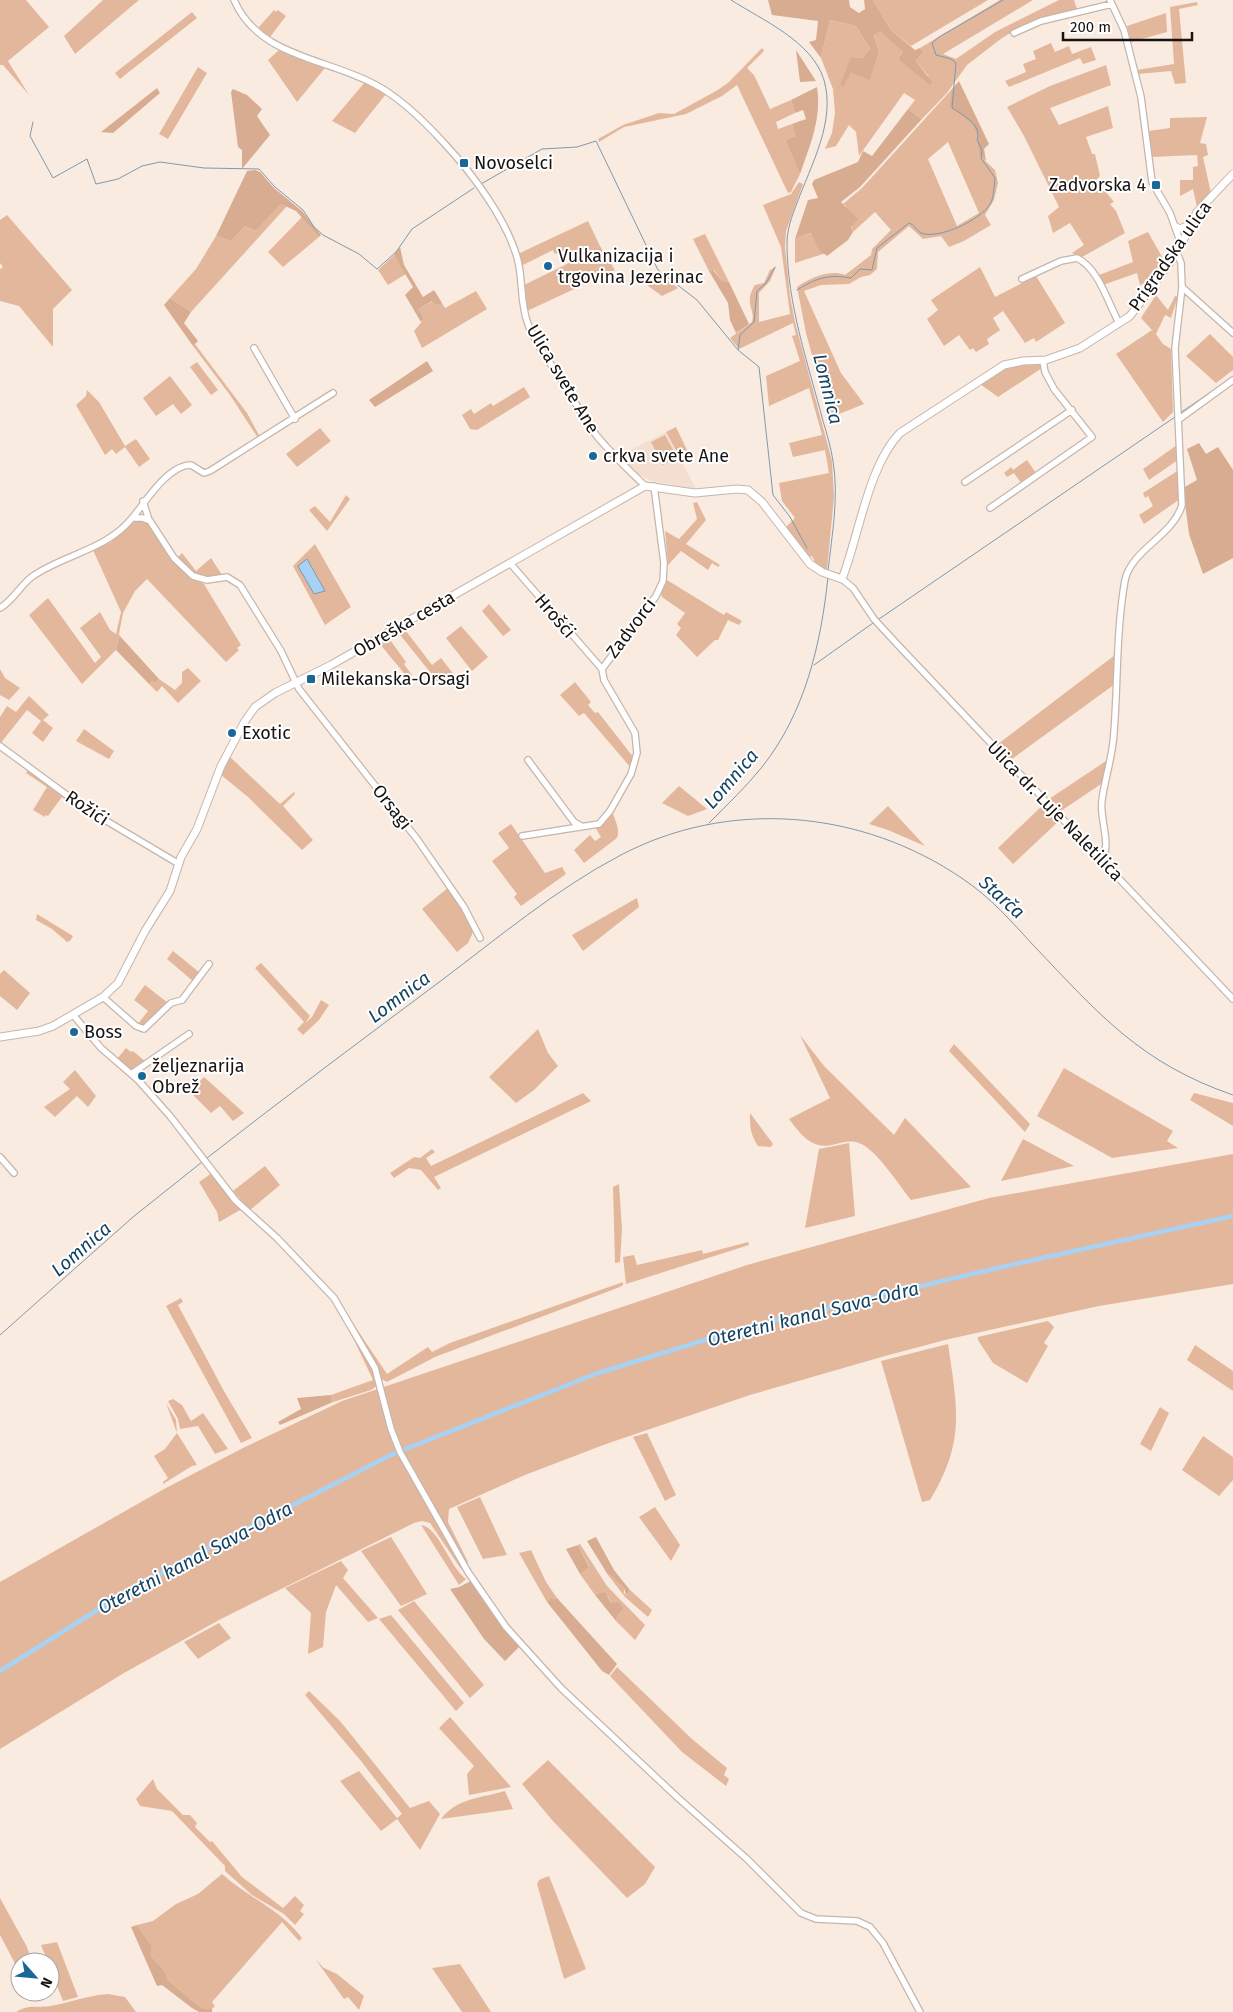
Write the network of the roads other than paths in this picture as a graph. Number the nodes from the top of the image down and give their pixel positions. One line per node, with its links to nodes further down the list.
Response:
1 (234, 0): 21 (street, Ulica svete Ane)
2 (1111, 2): 3 (street); 6 (street)
3 (1014, 32)
4 (1233, 174): 5 (main road, Prigradska ulica)
5 (1189, 225): 6 (main road); 7 (main road, Prigradska ulica)
6 (1176, 227): 7 (street)
7 (1181, 244): 8 (main road, Prigradska ulica)
8 (1177, 253): 10 (street); 11 (main road, Prigradska ulica)
9 (1022, 279): 11 (street)
10 (1182, 287): 12 (street); 18 (street)
11 (1119, 323): 14 (main road, Prigradska ulica)
12 (1233, 333)
13 (254, 348): 19 (street)
14 (1042, 361): 17 (street); 28 (main road, Prigradska ulica)
15 (1233, 380): 18 (street)
16 (333, 393): 19 (street)
17 (1072, 410): 20 (street); 24 (street)
18 (1177, 416): 36 (street)
19 (295, 419): 23 (street)
20 (965, 482)
21 (645, 486): 22 (main road, Obreška cesta); 27 (main road, Obreška cesta)
22 (654, 486): 28 (main road, Obreška cesta); 30 (street, Zadvorci)
23 (143, 501): 25 (street); 26 (street, Orsagi)
24 (990, 508)
25 (133, 518): 26 (street); 29 (street)
26 (150, 522): 31 (street, Orsagi)
27 (510, 563): 30 (street, Hrošći); 31 (main road, Obreška cesta)
28 (842, 579): 36 (street, Ulica dr. Luje Naletilića)
29 (0, 608)
30 (602, 669): 34 (street, Zadvorci)
31 (296, 683): 37 (main road, Obreška cesta); 38 (street, Orsagi)
32 (0, 746): 37 (street, Rožići)
33 (528, 760): 34 (street)
34 (584, 826): 35 (street, Zadvorci)
35 (522, 836)
36 (1102, 860): 41 (street, Ulica dr. Luje Naletilića)
37 (178, 864): 40 (main road, Obreška cesta)
38 (480, 938)
39 (209, 964): 40 (street)
40 (103, 997): 42 (main road, Obreška cesta)
41 (1233, 999)
42 (74, 1016): 44 (main road, Obreška cesta); 45 (street)
43 (189, 1034): 45 (street)
44 (0, 1037)
45 (131, 1074): 48 (street)
46 (0, 1157): 47 (street)
47 (14, 1173)
48 (920, 2012)

